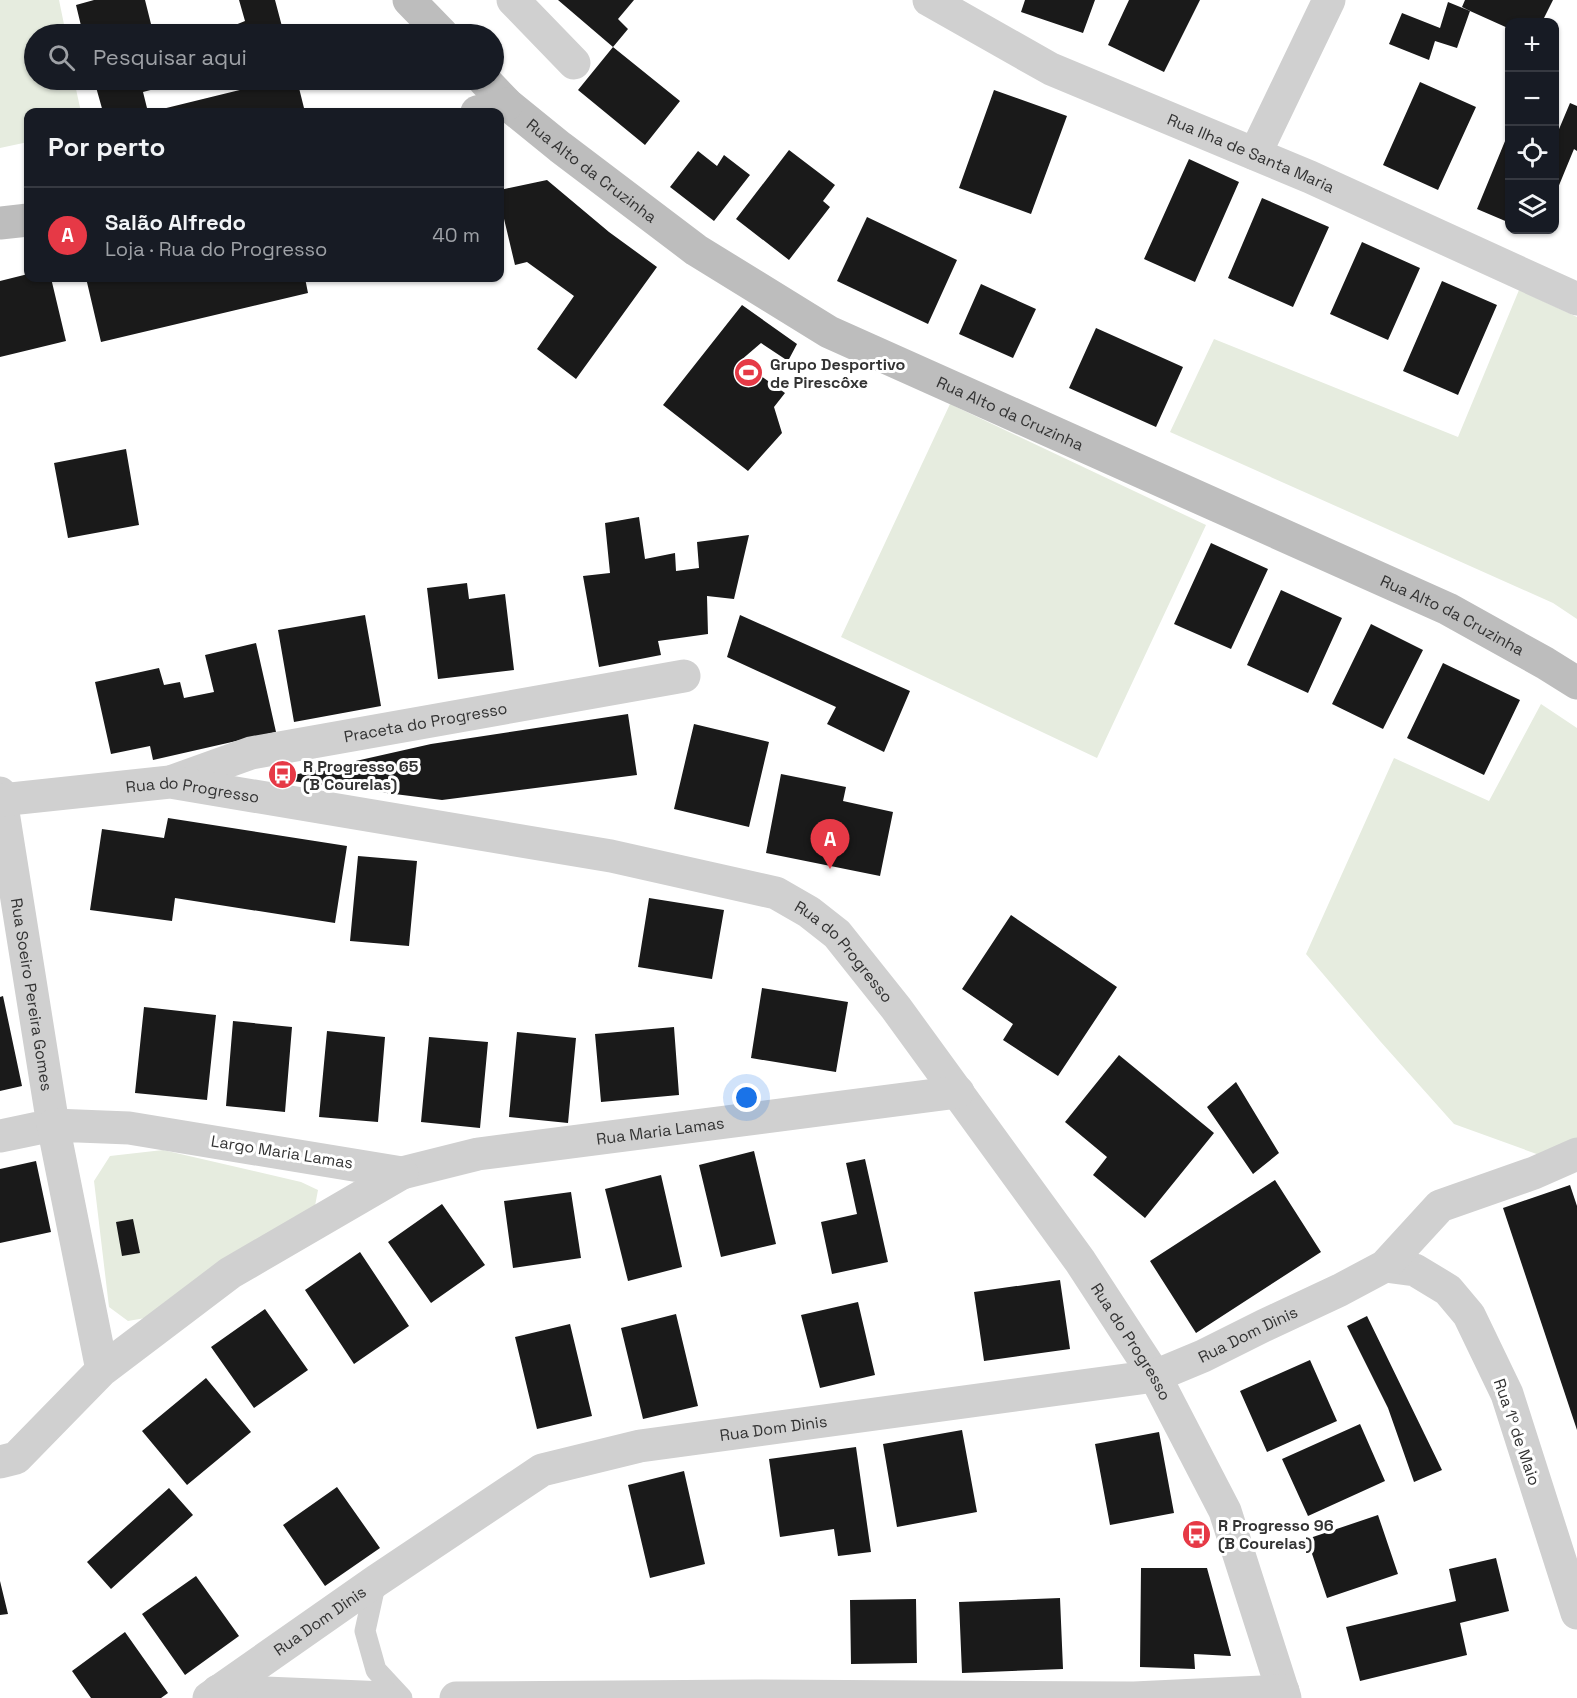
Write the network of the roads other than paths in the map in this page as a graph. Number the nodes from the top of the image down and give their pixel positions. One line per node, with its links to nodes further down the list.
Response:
1 (409, 0): 5 (street)
2 (513, 0): 6 (street)
3 (929, 0): 10 (street, Rua Ilha de Santa Maria)
4 (1329, 0): 10 (street)
5 (432, 24)
6 (574, 63)
7 (487, 90): 8 (street, Rua Alto da Cruzinha)
8 (492, 108)
9 (504, 115): 15 (street, Rua Alto da Cruzinha)
10 (1255, 154): 13 (street, Rua Ilha de Santa Maria)
11 (24, 220): 12 (street)
12 (0, 223)
13 (1577, 299)
14 (684, 676): 16 (street, Praceta do Progresso)
15 (1577, 683)
16 (170, 782): 17 (street, Rua do Progresso); 18 (street, Rua do Progresso)
17 (0, 798): 19 (street, Rua Soeiro Pereira Gomes)
18 (958, 1092): 22 (street, Rua Maria Lamas); 25 (street, Rua do Progresso)
19 (53, 1125): 20 (street, Largo Maria Lamas); 22 (street, Largo Maria Lamas); 24 (street)
20 (0, 1136)
21 (1577, 1154): 23 (street, Rua Dom Dinis)
22 (402, 1173): 24 (street)
23 (1385, 1266): 25 (street, Rua Dom Dinis); 28 (street, Rua 1º de Maio)
24 (102, 1371): 26 (street)
25 (1155, 1376): 27 (street, Rua Dom Dinis); 30 (street, Rua do Progresso)
26 (0, 1462)
27 (376, 1581): 29 (street, Rua Dom Dinis); 33 (lane)
28 (1577, 1613)
29 (213, 1694): 32 (street)
30 (1284, 1695): 31 (street)
31 (755, 1697): 34 (street)
32 (386, 1698)
33 (402, 1698)
34 (456, 1698)

